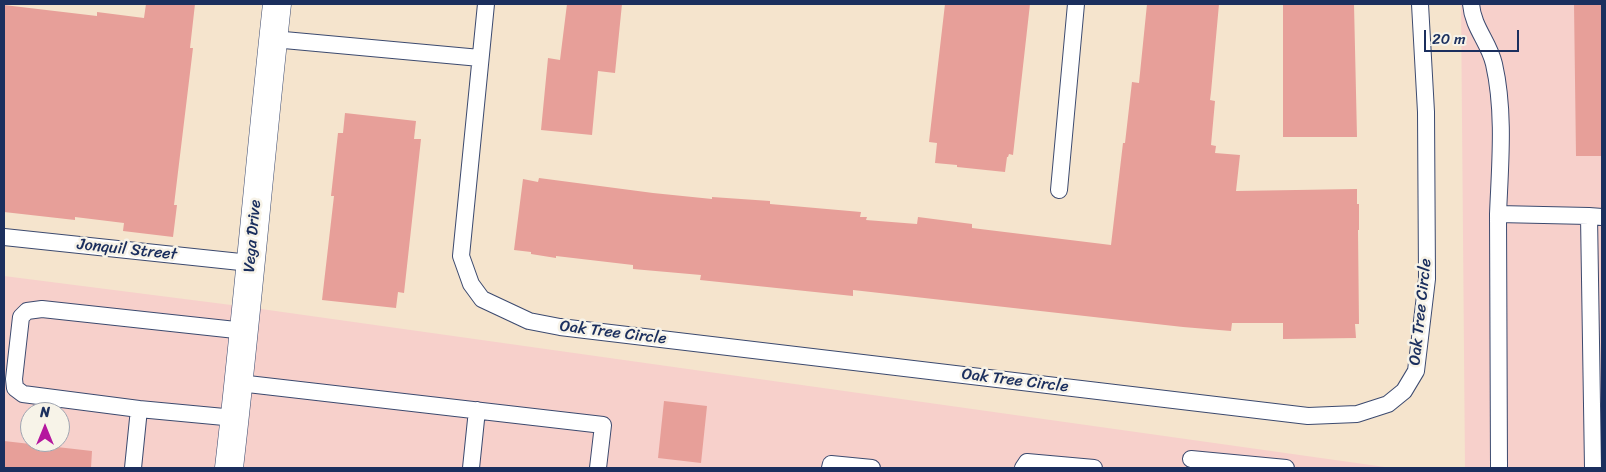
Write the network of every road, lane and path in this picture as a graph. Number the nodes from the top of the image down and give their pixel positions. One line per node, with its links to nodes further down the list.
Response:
1 (277, 4): 6 (street, Vega Drive)
2 (486, 4): 7 (lane, Oak Tree Circle)
3 (1076, 4): 8 (lane)
4 (1420, 4): 7 (lane, Oak Tree Circle)
5 (1471, 4): 9 (lane)
6 (273, 39): 7 (lane); 12 (street, Vega Drive)
7 (480, 58)
8 (1058, 190)
9 (1498, 214): 10 (lane); 28 (lane)
10 (1596, 216): 29 (lane)
11 (4, 238): 12 (lane, Jonquil Street)
12 (250, 263): 13 (street, Vega Drive)
13 (244, 331): 14 (street, Vega Drive); 15 (lane)
14 (239, 383): 16 (lane); 17 (street, Vega Drive)
15 (139, 409): 17 (lane); 20 (lane)
16 (477, 410): 22 (lane); 23 (lane)
17 (235, 418): 21 (street, Vega Drive)
18 (1191, 459): 27 (lane)
19 (831, 466): 24 (lane)
20 (133, 468)
21 (229, 468)
22 (471, 468)
23 (598, 468)
24 (872, 468)
25 (1023, 468): 26 (lane)
26 (1094, 468)
27 (1286, 468)
28 (1499, 468)
29 (1593, 468)

